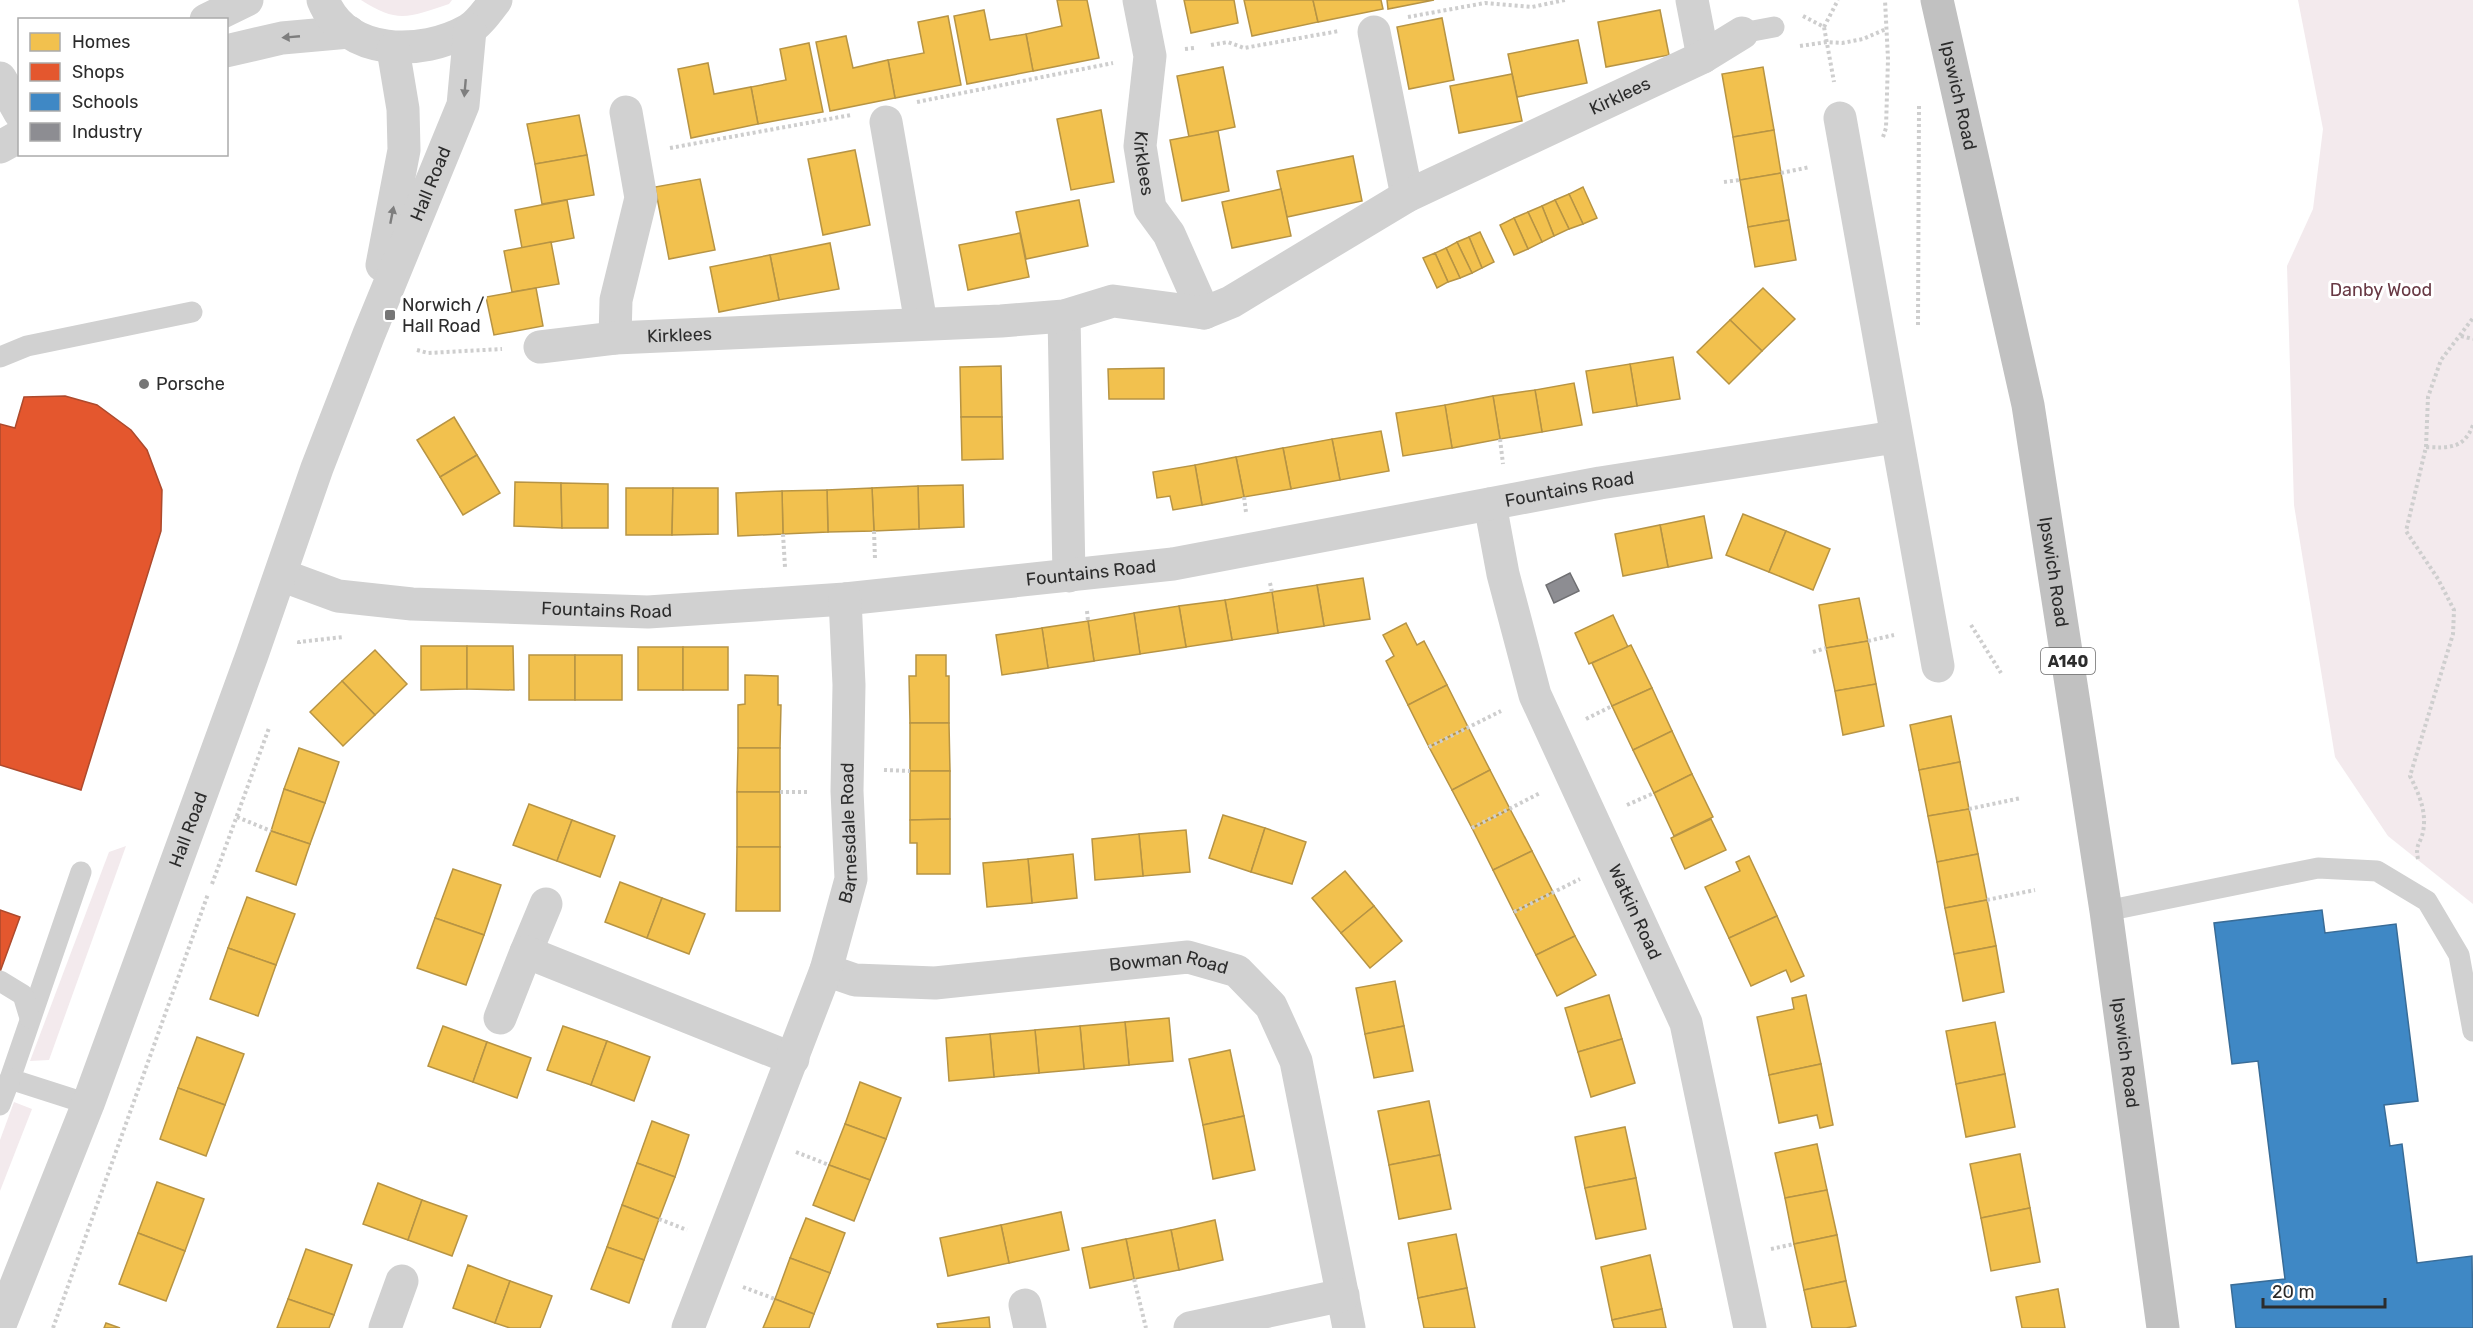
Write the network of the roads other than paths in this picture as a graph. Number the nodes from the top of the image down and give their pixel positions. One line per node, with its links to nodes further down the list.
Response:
1 (247, 0): 7 (street)
2 (323, 0): 10 (street)
3 (496, 0): 9 (street)
4 (1139, 0): 25 (street, Kirklees)
5 (1692, 0): 15 (street)
6 (1937, 0): 40 (highway, Ipswich Road / A140)
7 (210, 18)
8 (1774, 27): 12 (lane)
9 (470, 30): 13 (street); 28 (street, Hall Road, one-way to 28)
10 (349, 32): 13 (street); 14 (street, one-way to 14)
11 (1374, 32): 23 (street)
12 (1742, 33): 15 (street, Kirklees)
13 (393, 49): 28 (street, Hall Road, one-way to 13)
14 (228, 51)
15 (1703, 57): 23 (street, Kirklees)
16 (0, 78): 17 (street)
17 (18, 110)
18 (626, 112): 29 (street)
19 (1840, 118): 32 (street)
20 (886, 122): 27 (street)
21 (18, 137): 22 (street)
22 (0, 147)
23 (1407, 196): 25 (street, Kirklees)
24 (192, 312): 31 (lane)
25 (1204, 313): 26 (street, Kirklees)
26 (1064, 316): 27 (street, Kirklees); 35 (street)
27 (921, 323): 29 (street, Kirklees)
28 (369, 334): 34 (street, Hall Road)
29 (615, 338): 30 (street, Kirklees)
30 (540, 347)
31 (0, 357)
32 (1895, 437): 33 (street, Fountains Road); 37 (street)
33 (1490, 504): 35 (street, Fountains Road); 58 (street, Watkin Road)
34 (280, 575): 36 (street, Fountains Road); 49 (street, Hall Road)
35 (1069, 576): 36 (street, Fountains Road)
36 (845, 599): 42 (street, Barnesdale Road)
37 (1938, 666)
38 (81, 872): 44 (lane)
39 (546, 904): 41 (street)
40 (2106, 911): 46 (lane); 59 (highway, Ipswich Road / A140)
41 (526, 952): 45 (street); 47 (street)
42 (826, 970): 47 (street, Barnesdale Road); 52 (street, Bowman Road)
43 (0, 981): 44 (lane)
44 (30, 1018): 48 (lane)
45 (500, 1018)
46 (2473, 1031)
47 (793, 1059): 55 (street, Barnesdale Road)
48 (10, 1079): 49 (lane); 50 (lane)
49 (88, 1104): 53 (street, Hall Road)
50 (0, 1105)
51 (402, 1281): 54 (street)
52 (1343, 1295): 56 (street); 57 (street, Bowman Road)
53 (0, 1324)
54 (385, 1328)
55 (688, 1328)
56 (1190, 1328)
57 (1350, 1328)
58 (1750, 1328)
59 (2163, 1328)

